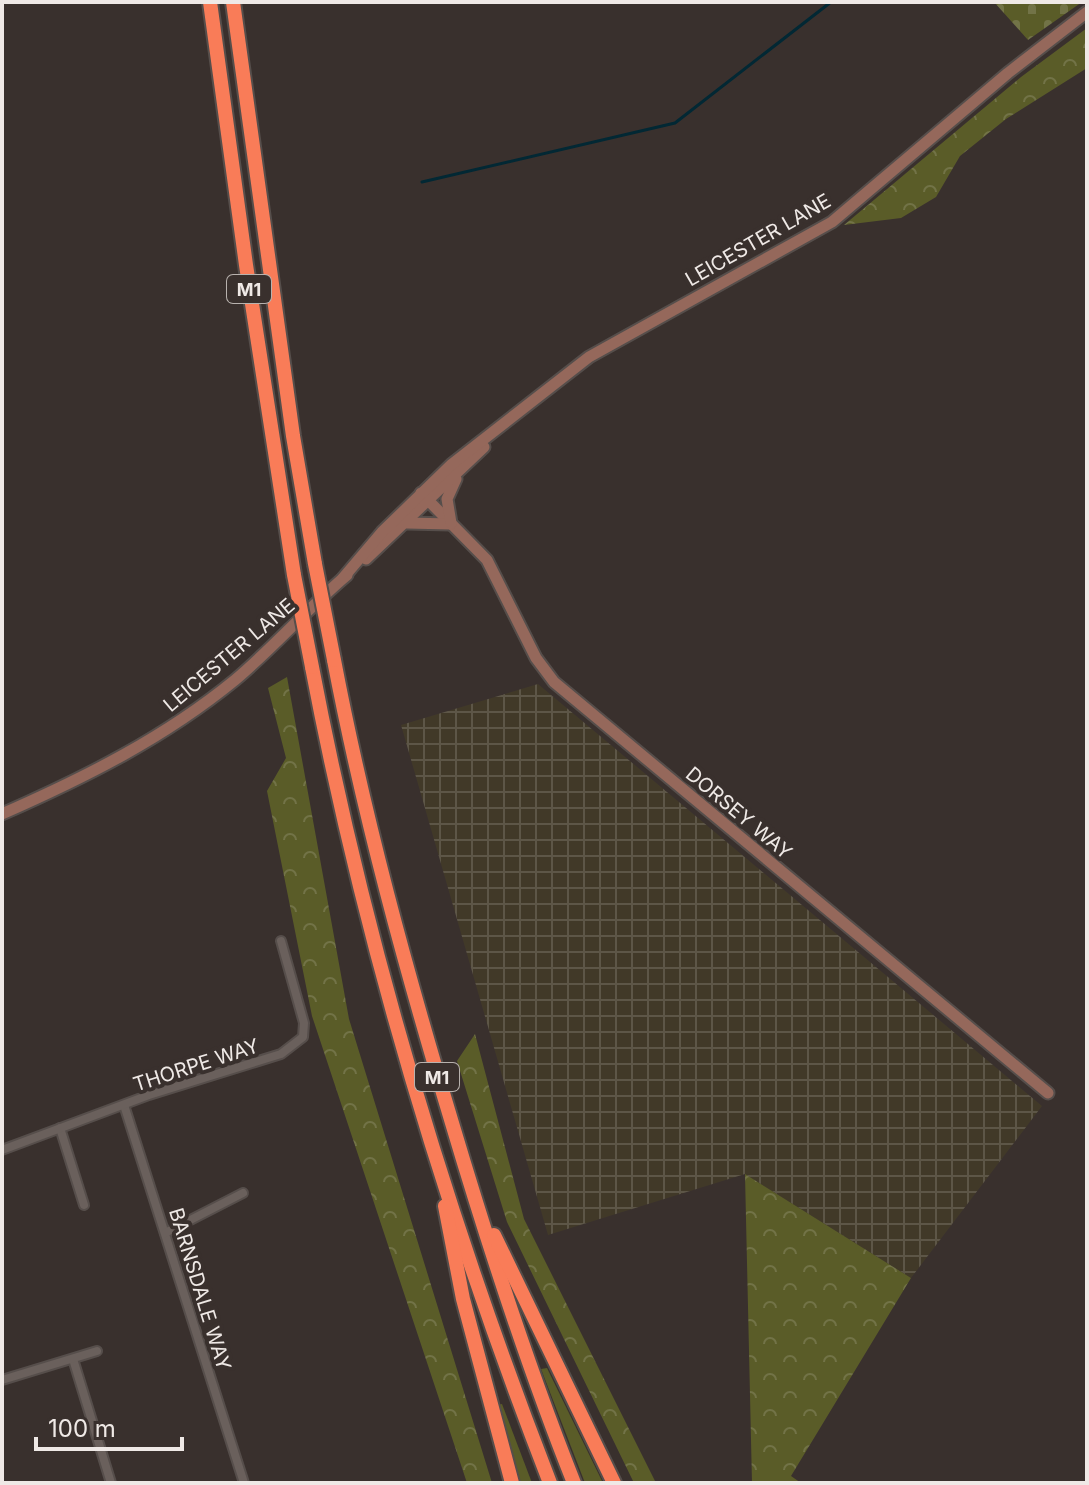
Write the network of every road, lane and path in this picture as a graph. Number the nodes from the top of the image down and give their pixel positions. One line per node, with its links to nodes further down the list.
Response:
1 (210, 2): 16 (highway, M1, bridge)
2 (233, 2): 14 (highway, M1, bridge)
3 (1087, 12): 4 (street, LEICESTER LANE)
4 (509, 421): 5 (street, LEICESTER LANE); 6 (street, LEICESTER LANE)
5 (460, 472): 6 (street, LEICESTER LANE); 8 (street)
6 (424, 497): 7 (street, LEICESTER LANE); 8 (street, DORSEY WAY); 9 (street, LEICESTER LANE)
7 (407, 523): 8 (street); 9 (street, LEICESTER LANE)
8 (451, 524): 12 (street, DORSEY WAY)
9 (343, 578): 10 (street, LEICESTER LANE)
10 (2, 814)
11 (281, 941): 13 (street, THORPE WAY)
12 (1048, 1093)
13 (124, 1105): 15 (street, THORPE WAY); 20 (street, BARNSDALE WAY)
14 (451, 1122): 28 (highway, M1); 29 (highway)
15 (60, 1128): 17 (street, THORPE WAY); 19 (street)
16 (433, 1143): 26 (highway); 27 (highway, M1)
17 (2, 1150)
18 (243, 1193): 20 (street)
19 (84, 1205)
20 (165, 1233): 25 (street, BARNSDALE WAY)
21 (97, 1351): 22 (street)
22 (73, 1359): 23 (street); 24 (street)
23 (2, 1380)
24 (111, 1483)
25 (244, 1483)
26 (512, 1483)
27 (550, 1483)
28 (574, 1483)
29 (614, 1483)

